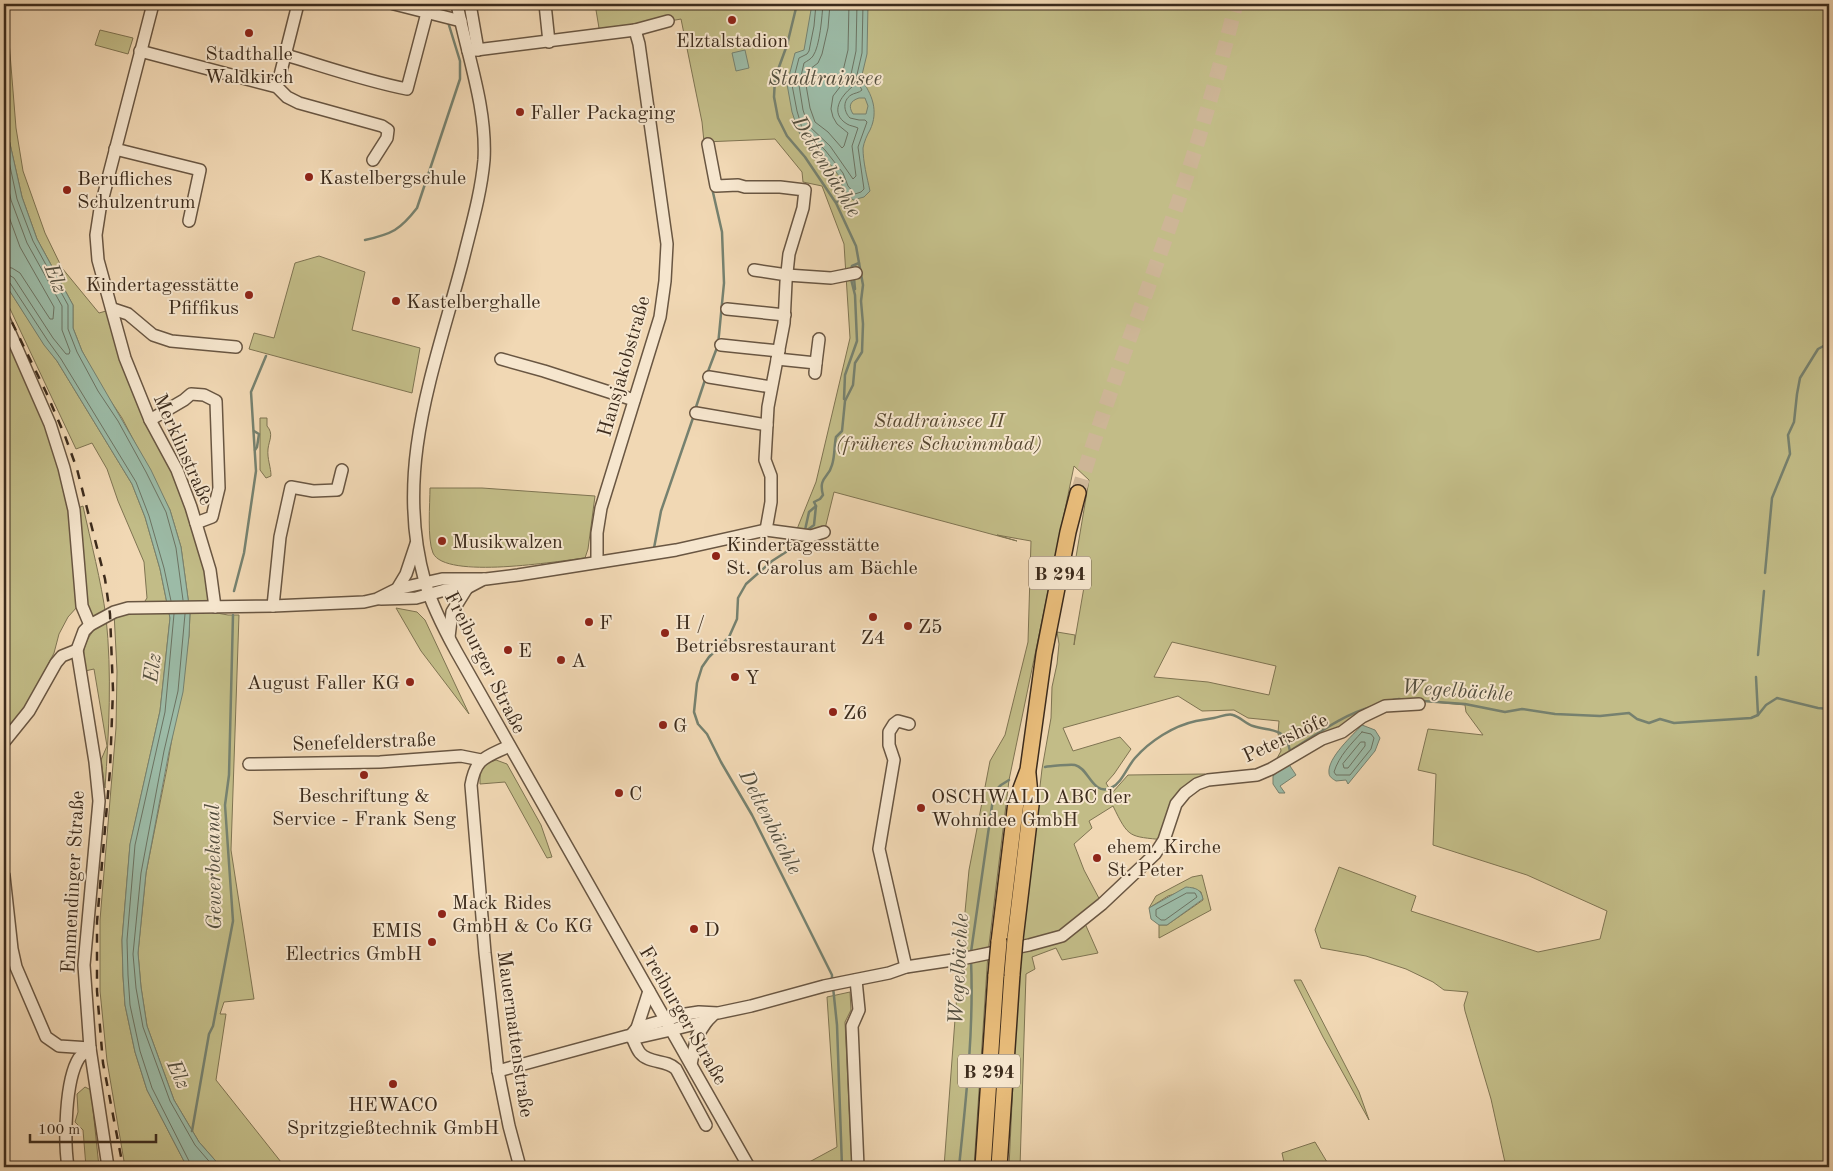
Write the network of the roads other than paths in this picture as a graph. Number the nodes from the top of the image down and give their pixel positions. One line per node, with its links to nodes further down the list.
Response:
1 (153, 4): 13 (street, Merklinstraße)
2 (298, 4): 14 (street)
3 (394, 4): 7 (street)
4 (457, 4): 8 (street, Freiburger Straße)
5 (470, 4): 12 (street, Freiburger Straße)
6 (545, 4): 11 (street)
7 (432, 14): 8 (street); 14 (street)
8 (456, 20): 12 (street, Freiburger Straße)
9 (668, 21): 10 (street)
10 (635, 30): 11 (street); 34 (street, Hansjakobstraße)
11 (549, 42): 12 (street)
12 (473, 50): 43 (street, Freiburger Straße)
13 (140, 51): 15 (street); 17 (street, Merklinstraße)
14 (286, 56): 15 (street)
15 (277, 87): 18 (street)
16 (708, 144): 22 (street)
17 (115, 149): 19 (street); 23 (street, Merklinstraße)
18 (373, 160)
19 (189, 221)
20 (754, 270): 22 (street)
21 (856, 274): 22 (street)
22 (787, 275): 25 (street)
23 (112, 309): 29 (street); 36 (street, Merklinstraße)
24 (728, 309): 25 (street)
25 (785, 315): 30 (street)
26 (4, 319): 53 (street)
27 (819, 339): 30 (street)
28 (721, 345): 30 (street)
29 (236, 346)
30 (778, 355): 33 (street)
31 (501, 359): 34 (street)
32 (709, 377): 33 (street)
33 (771, 387): 37 (street)
34 (634, 400): 44 (street, Hansjakobstraße)
35 (696, 413): 37 (street)
36 (150, 420): 40 (street, Merklinstraße); 40 (street)
37 (767, 425): 41 (street)
38 (342, 470): 51 (street)
39 (1078, 493): 62 (highway, B 294)
40 (196, 523): 52 (street, Merklinstraße)
41 (766, 530): 42 (street); 44 (street)
42 (824, 532)
43 (416, 542): 46 (street, Freiburger Straße); 48 (street)
44 (597, 562): 45 (street)
45 (486, 579): 46 (street); 47 (street)
46 (425, 582): 48 (street); 49 (street, Freiburger Straße)
47 (467, 588): 49 (street); 54 (street)
48 (397, 589): 50 (street)
49 (430, 594): 50 (street); 54 (street, Freiburger Straße)
50 (377, 599): 51 (street)
51 (274, 606): 52 (street)
52 (211, 607): 53 (street)
53 (90, 625): 55 (street)
54 (448, 637): 59 (street, Freiburger Straße)
55 (77, 650): 58 (street); 71 (street, Emmendinger Straße)
56 (1420, 704): 64 (street, Petershöfe)
57 (909, 724): 64 (street)
58 (4, 742)
59 (509, 746): 60 (street); 66 (street, Freiburger Straße)
60 (481, 760): 61 (street, Senefelderstraße); 73 (street, Mauermattenstraße)
61 (249, 764)
62 (1028, 770): 80 (highway, B 294, bridge); 81 (highway, B 294, bridge)
63 (4, 876): 71 (street)
64 (906, 967): 65 (street, Petershöfe)
65 (856, 980): 67 (street, Petershöfe); 79 (street)
66 (649, 991): 68 (street, Freiburger Straße); 70 (street)
67 (711, 1017): 68 (street); 69 (street); 72 (street)
68 (665, 1020): 69 (street, Freiburger Straße); 70 (street)
69 (671, 1030): 70 (street); 72 (street, Freiburger Straße)
70 (634, 1032): 73 (street); 74 (street)
71 (90, 1048): 75 (street); 76 (street, Emmendinger Straße)
72 (691, 1064): 78 (street, Freiburger Straße)
73 (498, 1071): 77 (street, Mauermattenstraße)
74 (706, 1125)
75 (68, 1167)
76 (108, 1167)
77 (520, 1167)
78 (749, 1167)
79 (858, 1167)
80 (983, 1167)
81 (999, 1167)

